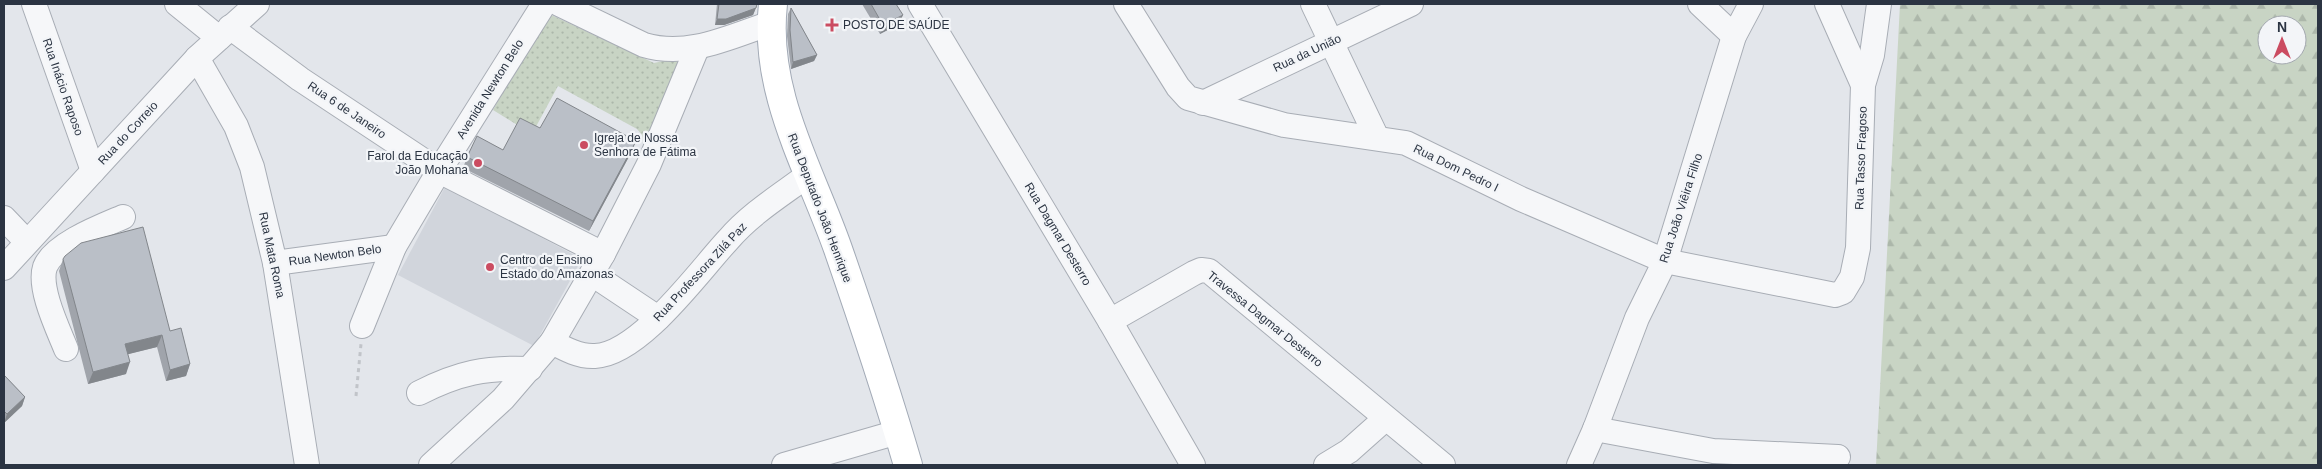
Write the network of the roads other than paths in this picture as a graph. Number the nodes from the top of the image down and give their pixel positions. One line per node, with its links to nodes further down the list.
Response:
1 (34, 4): 23 (street, Rua Inácio Raposo)
2 (177, 4): 15 (street, Rua 6 de Janeiro)
3 (257, 4): 15 (street, Rua do Correio)
4 (544, 4): 24 (street, Avenida Newton Belo)
5 (559, 4): 18 (street)
6 (920, 4): 38 (street, Rua Dagmar Desterro)
7 (1126, 4): 21 (street, Rua Dom Pedro I)
8 (1313, 4): 17 (street)
9 (1411, 4): 17 (street, Rua da União)
10 (1700, 4): 16 (street)
11 (1751, 4): 16 (street, Rua João Viêira Filho)
12 (1827, 4): 20 (street)
13 (1879, 4): 20 (street, Rua Tasso Fragoso)
14 (772, 13): 18 (street); 25 (main road, Rua Deputado João Henrique)
15 (224, 32): 19 (street, Rua do Correio); 24 (street, Rua 6 de Janeiro)
16 (1734, 36): 32 (street, Rua João Viêira Filho)
17 (1332, 42): 21 (street, Rua da União); 22 (street)
18 (697, 48): 34 (street)
19 (197, 58): 23 (street, Rua do Correio); 33 (street, Rua Mata Roma)
20 (1863, 85): 36 (street, Rua Tasso Fragoso)
21 (1202, 103): 22 (street, Rua Dom Pedro I)
22 (1377, 138): 32 (street, Rua Dom Pedro I)
23 (93, 171): 26 (street, Rua do Correio)
24 (439, 171): 31 (street, Avenida Newton Belo); 34 (street, Rua 6 de Janeiro)
25 (808, 175): 37 (street, Rua Professora Zilá Paz); 46 (main road, Rua Deputado João Henrique)
26 (58, 210): 29 (street); 30 (street, Rua do Correio)
27 (123, 216): 29 (street)
28 (4, 218): 30 (street)
29 (78, 237): 41 (street)
30 (27, 242): 35 (street, Rua do Correio)
31 (394, 247): 33 (street, Rua Newton Belo); 39 (street, Avenida Newton Belo)
32 (1665, 261): 36 (street, Rua Dom Pedro I); 45 (street, Rua João Viêira Filho)
33 (275, 263): 49 (street, Rua Mata Roma)
34 (598, 264): 37 (street, Rua 6 de Janeiro); 40 (street)
35 (4, 268)
36 (1825, 294)
37 (658, 318): 40 (street, Rua Professora Zilá Paz)
38 (1110, 321): 44 (street, Travessa Dagmar Desterro); 53 (street, Rua Dagmar Desterro)
39 (362, 326)
40 (552, 342): 42 (street)
41 (66, 349)
42 (530, 369): 43 (street); 50 (street)
43 (419, 394)
44 (1385, 419): 48 (street); 54 (street, Travessa Dagmar Desterro)
45 (1595, 429): 47 (street); 55 (street, Rua João Viêira Filho)
46 (898, 432): 51 (street); 52 (main road, Rua Deputado João Henrique)
47 (1838, 457)
48 (1329, 464)
49 (307, 465)
50 (431, 465)
51 (784, 465)
52 (908, 465)
53 (1193, 465)
54 (1443, 465)
55 (1579, 465)

